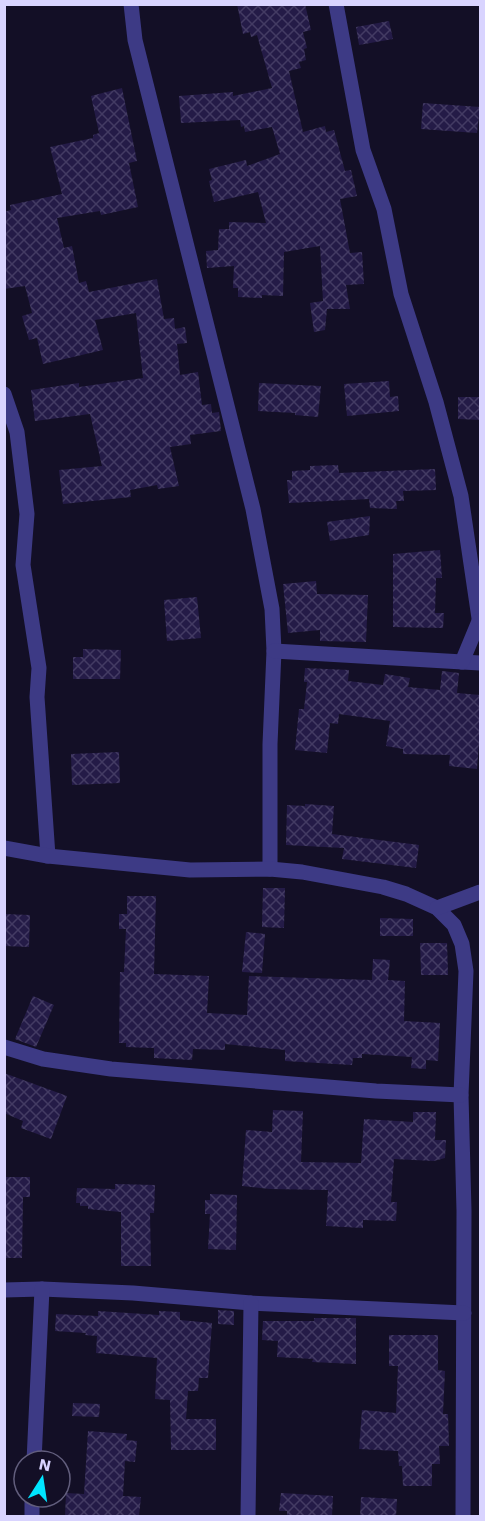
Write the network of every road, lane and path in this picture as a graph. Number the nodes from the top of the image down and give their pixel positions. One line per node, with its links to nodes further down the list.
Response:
1 (131, 4): 5 (street)
2 (336, 4): 4 (street)
3 (4, 394): 9 (street)
4 (480, 623): 6 (street)
5 (274, 651): 6 (street); 10 (street)
6 (462, 662): 7 (street)
7 (480, 663)
8 (4, 848): 9 (street)
9 (48, 856): 10 (street)
10 (270, 869): 12 (street)
11 (480, 892): 12 (street)
12 (437, 908): 14 (street)
13 (4, 1047): 14 (street)
14 (461, 1095): 18 (street)
15 (42, 1289): 16 (street); 17 (street); 19 (street)
16 (4, 1290)
17 (251, 1303): 18 (street); 20 (street)
18 (464, 1313): 21 (street)
19 (35, 1449)
20 (248, 1516)
21 (463, 1516)

